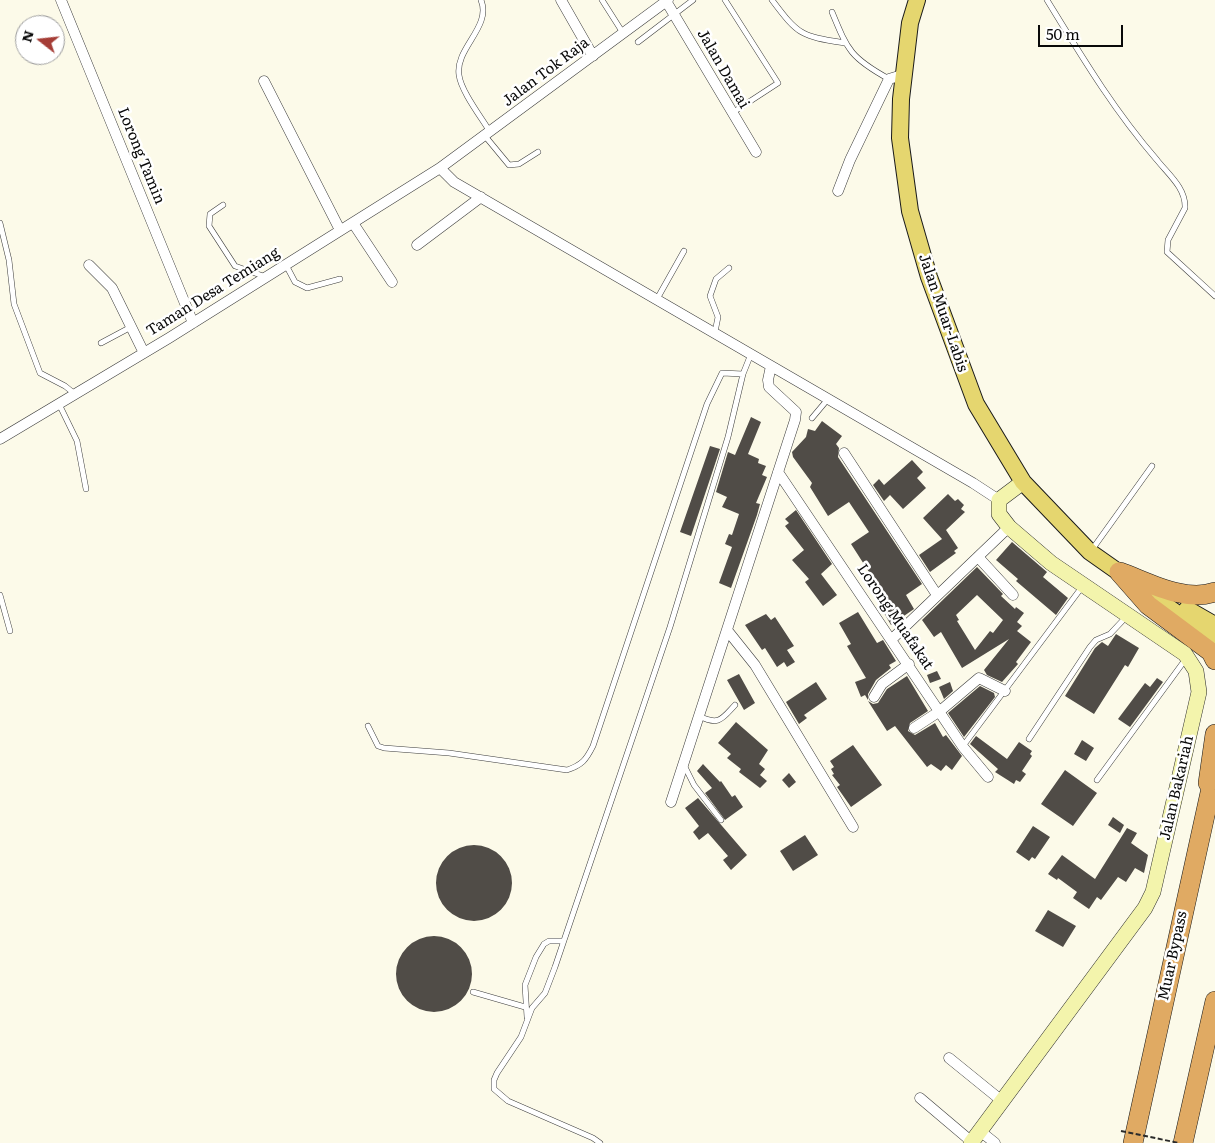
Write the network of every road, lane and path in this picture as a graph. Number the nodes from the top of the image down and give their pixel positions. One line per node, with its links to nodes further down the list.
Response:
1 (61, 0): 40 (street, Lorong Tamin)
2 (481, 0): 20 (lane)
3 (561, 0): 16 (street)
4 (602, 0): 13 (lane)
5 (694, 0): 12 (lane)
6 (725, 0): 19 (lane)
7 (772, 0): 15 (lane)
8 (917, 0): 17 (main road, Jalan Muar-Labis)
9 (1047, 0): 38 (lane)
10 (667, 1): 12 (street, Jalan Damai); 13 (street, Jalan Tok Raja)
11 (832, 12): 15 (lane)
12 (674, 15): 14 (lane); 19 (street, Jalan Damai)
13 (623, 33): 16 (street, Jalan Tok Raja)
14 (638, 42)
15 (845, 43): 17 (lane)
16 (593, 56): 20 (street, Jalan Tok Raja)
17 (896, 77): 24 (street); 56 (main road, Jalan Muar-Labis)
18 (264, 81): 29 (street)
19 (732, 114): 22 (street, Jalan Damai)
20 (487, 134): 21 (lane); 23 (street, Jalan Tok Raja)
21 (538, 152)
22 (756, 152)
23 (440, 168): 25 (street); 28 (street, Taman Desa Temiang)
24 (838, 191)
25 (480, 197): 30 (street); 39 (street)
26 (223, 206): 35 (lane)
27 (0, 223): 48 (lane)
28 (353, 223): 29 (street, Taman Desa Temiang); 37 (street)
29 (340, 230): 33 (street, Taman Desa Temiang)
30 (417, 245)
31 (684, 251): 39 (lane)
32 (89, 265): 41 (street)
33 (286, 265): 35 (street, Taman Desa Temiang); 36 (lane)
34 (729, 268): 42 (lane)
35 (266, 277): 40 (street, Taman Desa Temiang)
36 (340, 278)
37 (392, 282)
38 (1215, 296)
39 (657, 299): 42 (street)
40 (193, 323): 44 (street, Taman Desa Temiang)
41 (131, 327): 43 (lane); 44 (street)
42 (714, 333): 45 (street)
43 (101, 343)
44 (144, 353): 48 (street, Taman Desa Temiang)
45 (750, 354): 46 (street); 47 (lane)
46 (771, 366): 49 (street); 55 (street)
47 (743, 374): 82 (lane); 95 (lane)
48 (75, 394): 50 (street, Taman Desa Temiang)
49 (828, 399): 51 (lane); 58 (street)
50 (58, 404): 52 (street, Taman Desa Temiang); 57 (lane)
51 (812, 418)
52 (0, 438)
53 (844, 453): 67 (street)
54 (1152, 466): 60 (lane)
55 (778, 472): 70 (street); 72 (street, Lorong Muafakat)
56 (1023, 482): 58 (street); 60 (main road, Jalan Muar-Labis)
57 (86, 489)
58 (999, 500): 59 (street, Jalan Bakariah)
59 (1009, 527): 61 (street); 63 (street, Jalan Bakariah)
60 (1090, 552): 62 (main road, Jalan Muar-Labis)
61 (978, 557): 65 (street); 67 (street)
62 (1119, 572): 64 (highway); 69 (main road, Jalan Muar-Labis); 73 (main road, Jalan Muar-Labis); 75 (highway)
63 (1083, 585): 68 (street, Jalan Bakariah); 77 (lane)
64 (1215, 592)
65 (1013, 594)
66 (0, 595): 71 (lane)
67 (937, 595): 72 (street)
68 (1128, 615): 74 (street, Jalan Bakariah); 85 (lane)
69 (1215, 625)
70 (727, 630): 81 (street); 93 (street)
71 (10, 631)
72 (892, 639): 76 (street, Lorong Muafakat)
73 (1215, 640)
74 (1187, 658): 90 (lane); 102 (street, Jalan Bakariah)
75 (1215, 660)
76 (909, 664): 78 (street); 80 (street, Lorong Muafakat)
77 (1005, 691): 80 (street); 86 (lane)
78 (874, 697)
79 (735, 705): 81 (lane)
80 (940, 711): 83 (street); 86 (street, Lorong Muafakat)
81 (699, 716): 87 (street)
82 (368, 726)
83 (914, 728)
84 (1215, 734): 94 (highway)
85 (1029, 739)
86 (963, 747): 89 (street, Lorong Muafakat)
87 (684, 763): 91 (street); 92 (lane)
88 (1215, 771): 94 (highway, Muar Bypass)
89 (988, 777)
90 (1097, 780)
91 (671, 802)
92 (721, 820)
93 (853, 827)
94 (1201, 828): 103 (highway, Muar Bypass)
95 (563, 941): 98 (lane); 99 (lane)
96 (472, 992): 98 (lane)
97 (1215, 1001): 107 (highway)
98 (525, 1007): 99 (lane)
99 (527, 1017): 105 (lane)
100 (949, 1058): 102 (street)
101 (920, 1098): 104 (street)
102 (1002, 1101): 104 (street, Jalan Bakariah)
103 (1127, 1137): 107 (path, bridge)
104 (975, 1139): 106 (street)
105 (600, 1143)
106 (995, 1143)
107 (1181, 1143)

